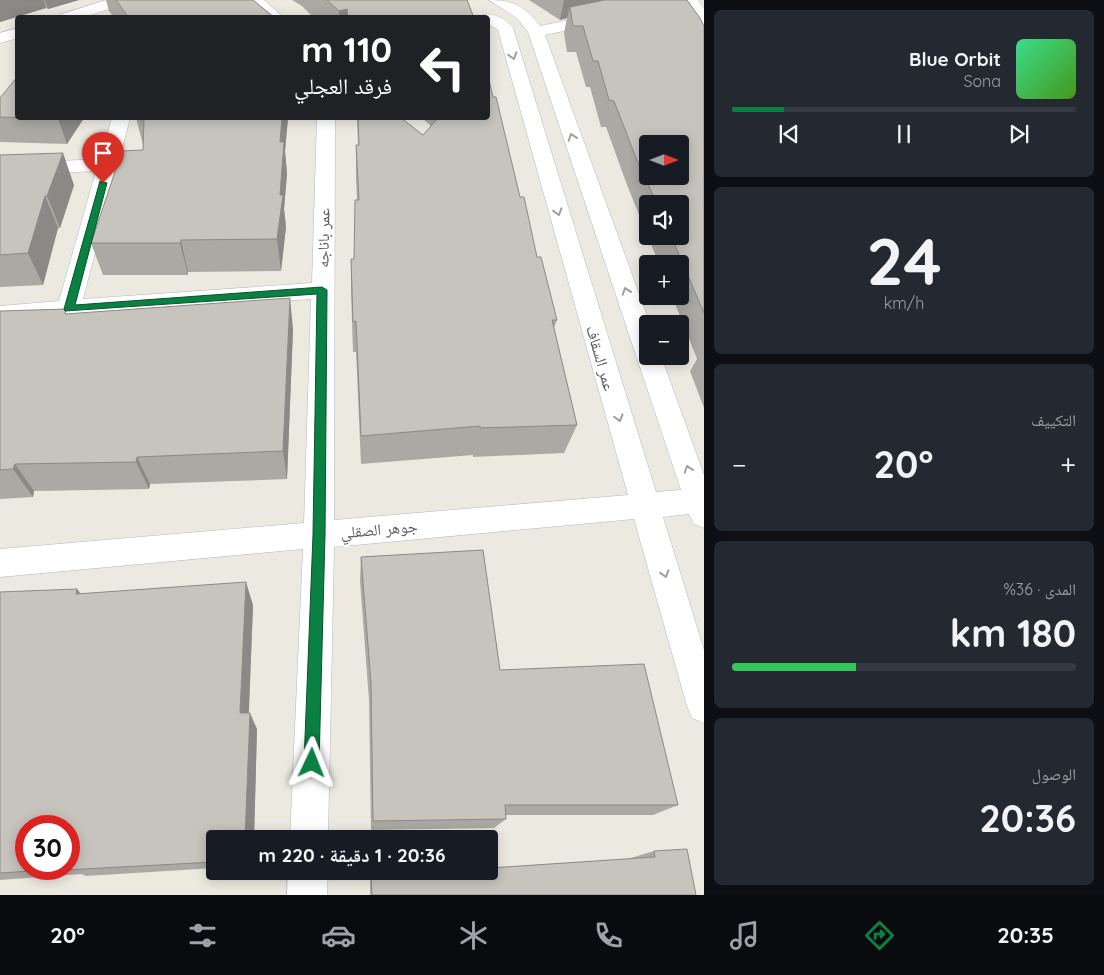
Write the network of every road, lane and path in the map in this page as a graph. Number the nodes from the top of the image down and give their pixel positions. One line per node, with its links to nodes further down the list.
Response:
1 (122, 0): 6 (street)
2 (255, 0): 7 (street)
3 (498, 0): 10 (street)
4 (686, 1): 9 (street)
5 (622, 14): 10 (street)
6 (76, 15)
7 (272, 15)
8 (490, 20): 22 (street, عمر السقاف, one-way to 22)
9 (704, 21)
10 (536, 32): 20 (street, one-way to 10)
11 (15, 33): 12 (street)
12 (0, 38)
13 (121, 120): 15 (street)
14 (326, 120): 17 (street, عمر باناجه)
15 (108, 165): 16 (street); 18 (street)
16 (0, 170)
17 (322, 290): 18 (street); 24 (street, عمر باناجه)
18 (69, 309): 19 (street)
19 (0, 314)
20 (639, 329)
21 (652, 365): 23 (street, one-way to 21)
22 (645, 506): 23 (street, جوهر الصقلي); 24 (street, جوهر الصقلي); 26 (street, عمر السقاف, one-way to 26)
23 (702, 508)
24 (319, 535): 25 (street, جوهر الصقلي); 27 (street, عمر باناجه)
25 (0, 563)
26 (704, 706)
27 (309, 830)
28 (308, 880): 29 (street)
29 (307, 895)

